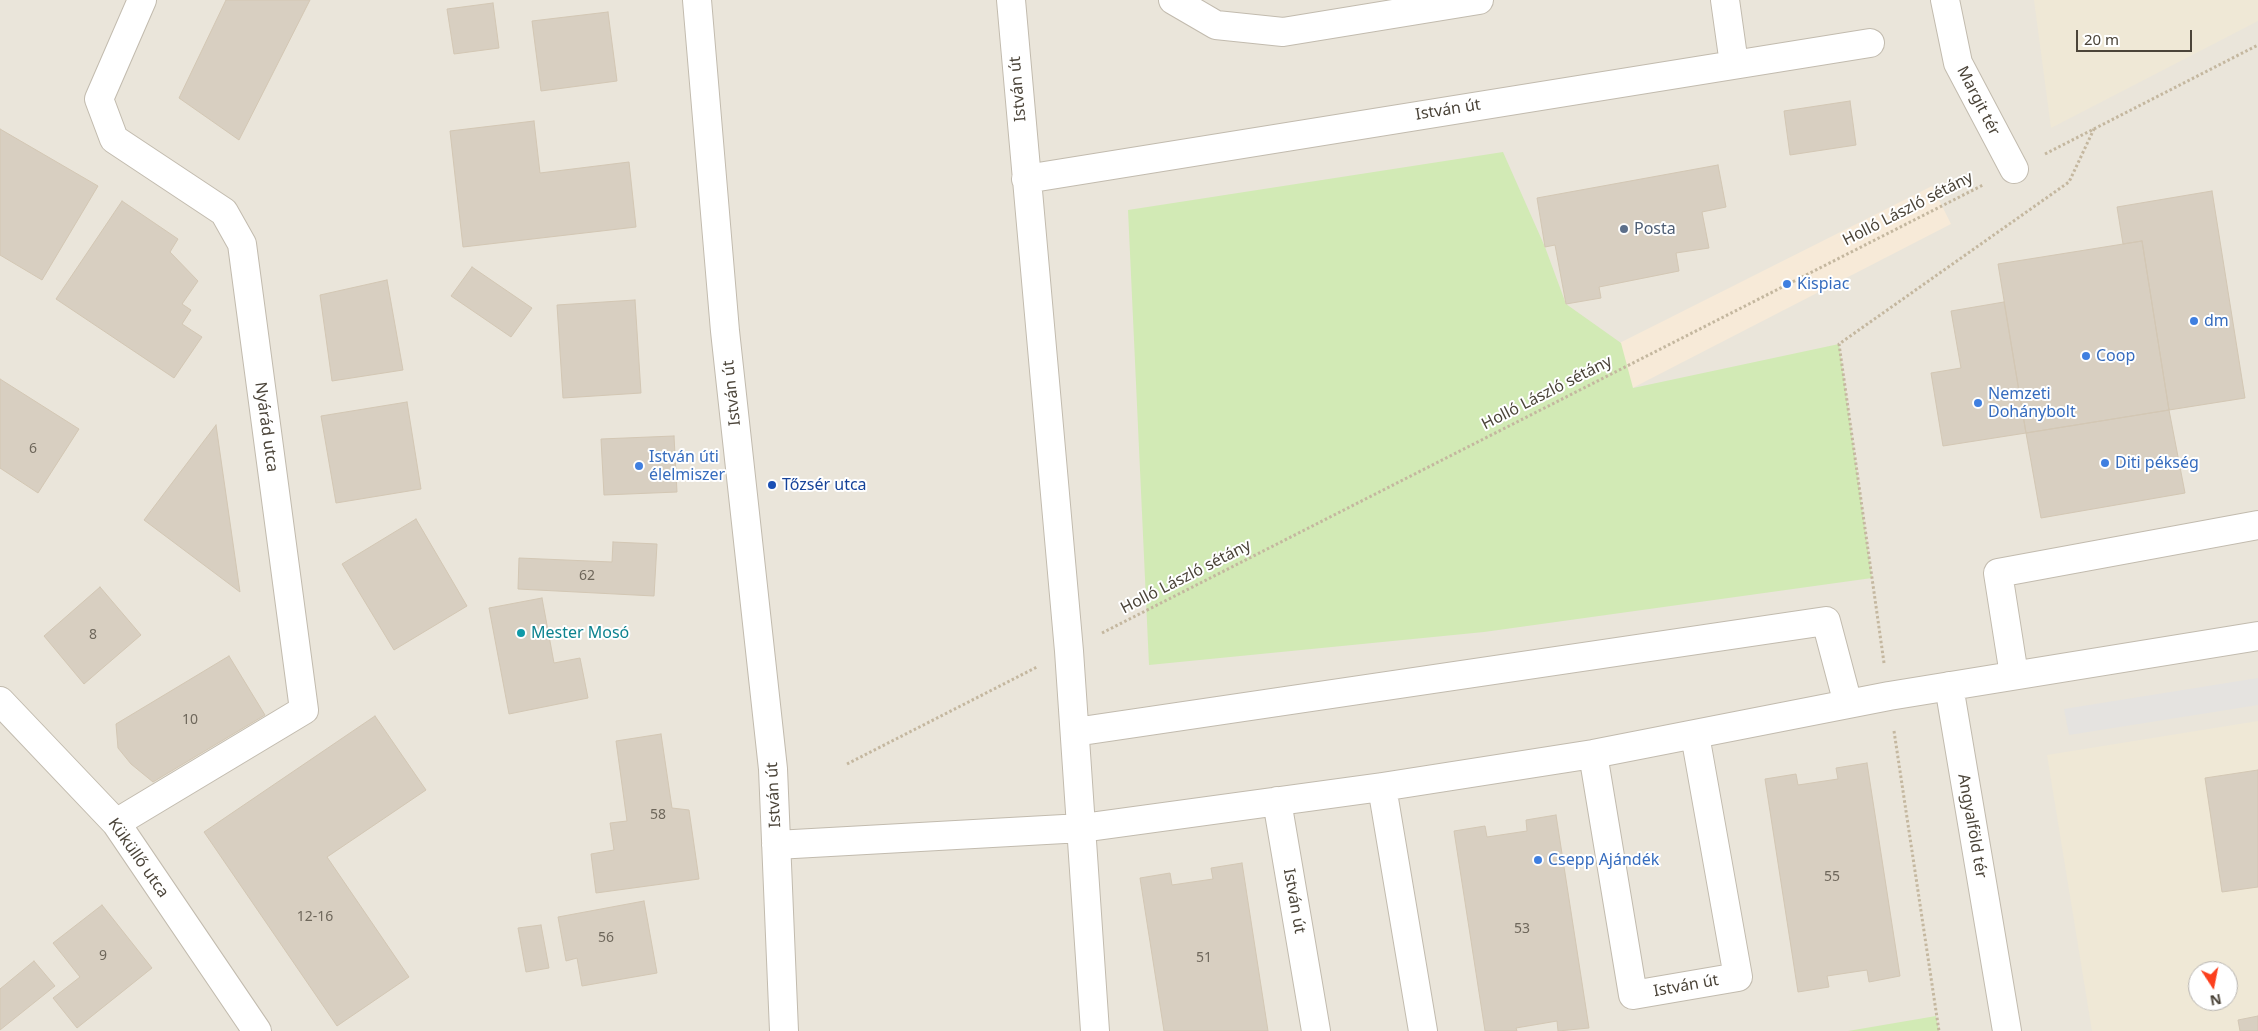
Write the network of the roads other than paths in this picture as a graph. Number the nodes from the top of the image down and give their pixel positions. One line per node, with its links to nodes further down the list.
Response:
1 (142, 0): 23 (street, Nyárád utca)
2 (697, 0): 25 (street, István út)
3 (1173, 0): 4 (street)
4 (1480, 0)
5 (1725, 0): 9 (street)
6 (1945, 0): 10 (street, Margit tér)
7 (1012, 1): 11 (street, István út)
8 (1870, 44): 9 (street, István út)
9 (1734, 64): 11 (street, István út)
10 (2014, 169)
11 (1026, 179): 18 (street, István út)
12 (2258, 526): 14 (street)
13 (2258, 636): 14 (street)
14 (2014, 675): 15 (street)
15 (1949, 686): 17 (street, István út); 31 (street, Angyalföld tér)
16 (0, 702): 23 (street, Küküllő utca)
17 (1848, 704): 18 (street); 19 (street, István út)
18 (1075, 732): 24 (street, István út)
19 (1695, 734): 20 (street, István út); 20 (street, István út)
20 (1593, 754): 21 (street, István út)
21 (1382, 787): 22 (street, István út); 30 (street)
22 (1277, 801): 24 (street, István út); 29 (street, István út)
23 (116, 823): 26 (street, Küküllő utca)
24 (1082, 828): 25 (street, István út); 28 (street, István út)
25 (776, 844): 27 (street, István út)
26 (257, 1031)
27 (784, 1031)
28 (1095, 1031)
29 (1316, 1031)
30 (1423, 1031)
31 (2007, 1031)

